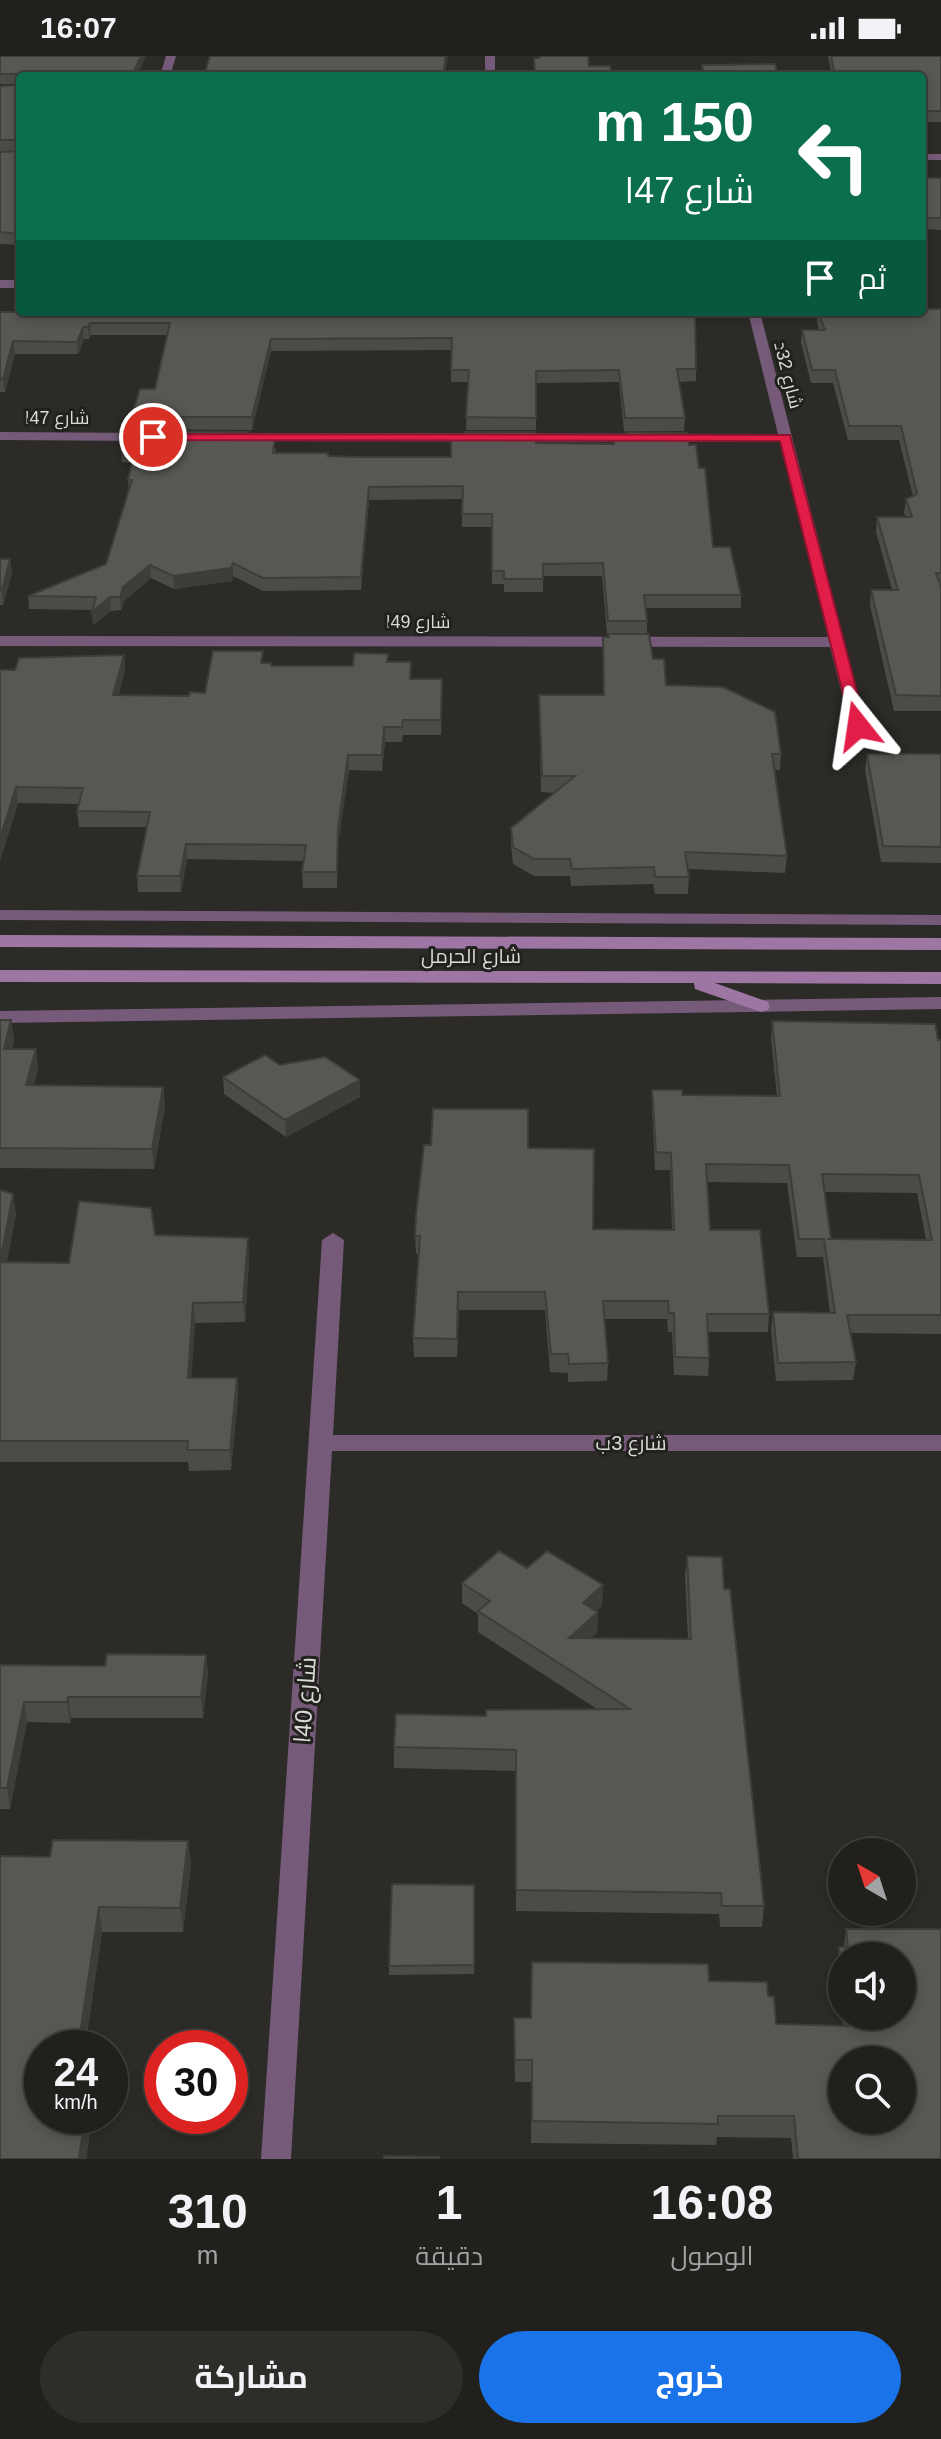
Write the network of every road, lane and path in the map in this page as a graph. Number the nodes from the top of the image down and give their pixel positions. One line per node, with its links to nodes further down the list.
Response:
1 (755, 316): 5 (street, شارع 32د)
2 (0, 436): 3 (street, شارع 47ا)
3 (168, 437)
4 (200, 437): 5 (street)
5 (785, 438): 7 (street, شارع 32د)
6 (0, 641): 7 (street, شارع 49ا)
7 (837, 642): 8 (street, شارع 32د)
8 (858, 726)
9 (0, 915): 10 (street)
10 (941, 920)
11 (0, 941): 12 (street, شارع الحرمل)
12 (941, 944)
13 (0, 976): 15 (street, شارع الحرمل)
14 (941, 978): 15 (street, شارع الحرمل)
15 (687, 979): 17 (street)
16 (941, 1003): 17 (street)
17 (761, 1006): 18 (street)
18 (0, 1017)
19 (333, 1240): 20 (street, شارع 40ا)
20 (320, 1443): 21 (street, شارع 3ب); 22 (street, شارع 40ا)
21 (941, 1443)
22 (276, 2159)

